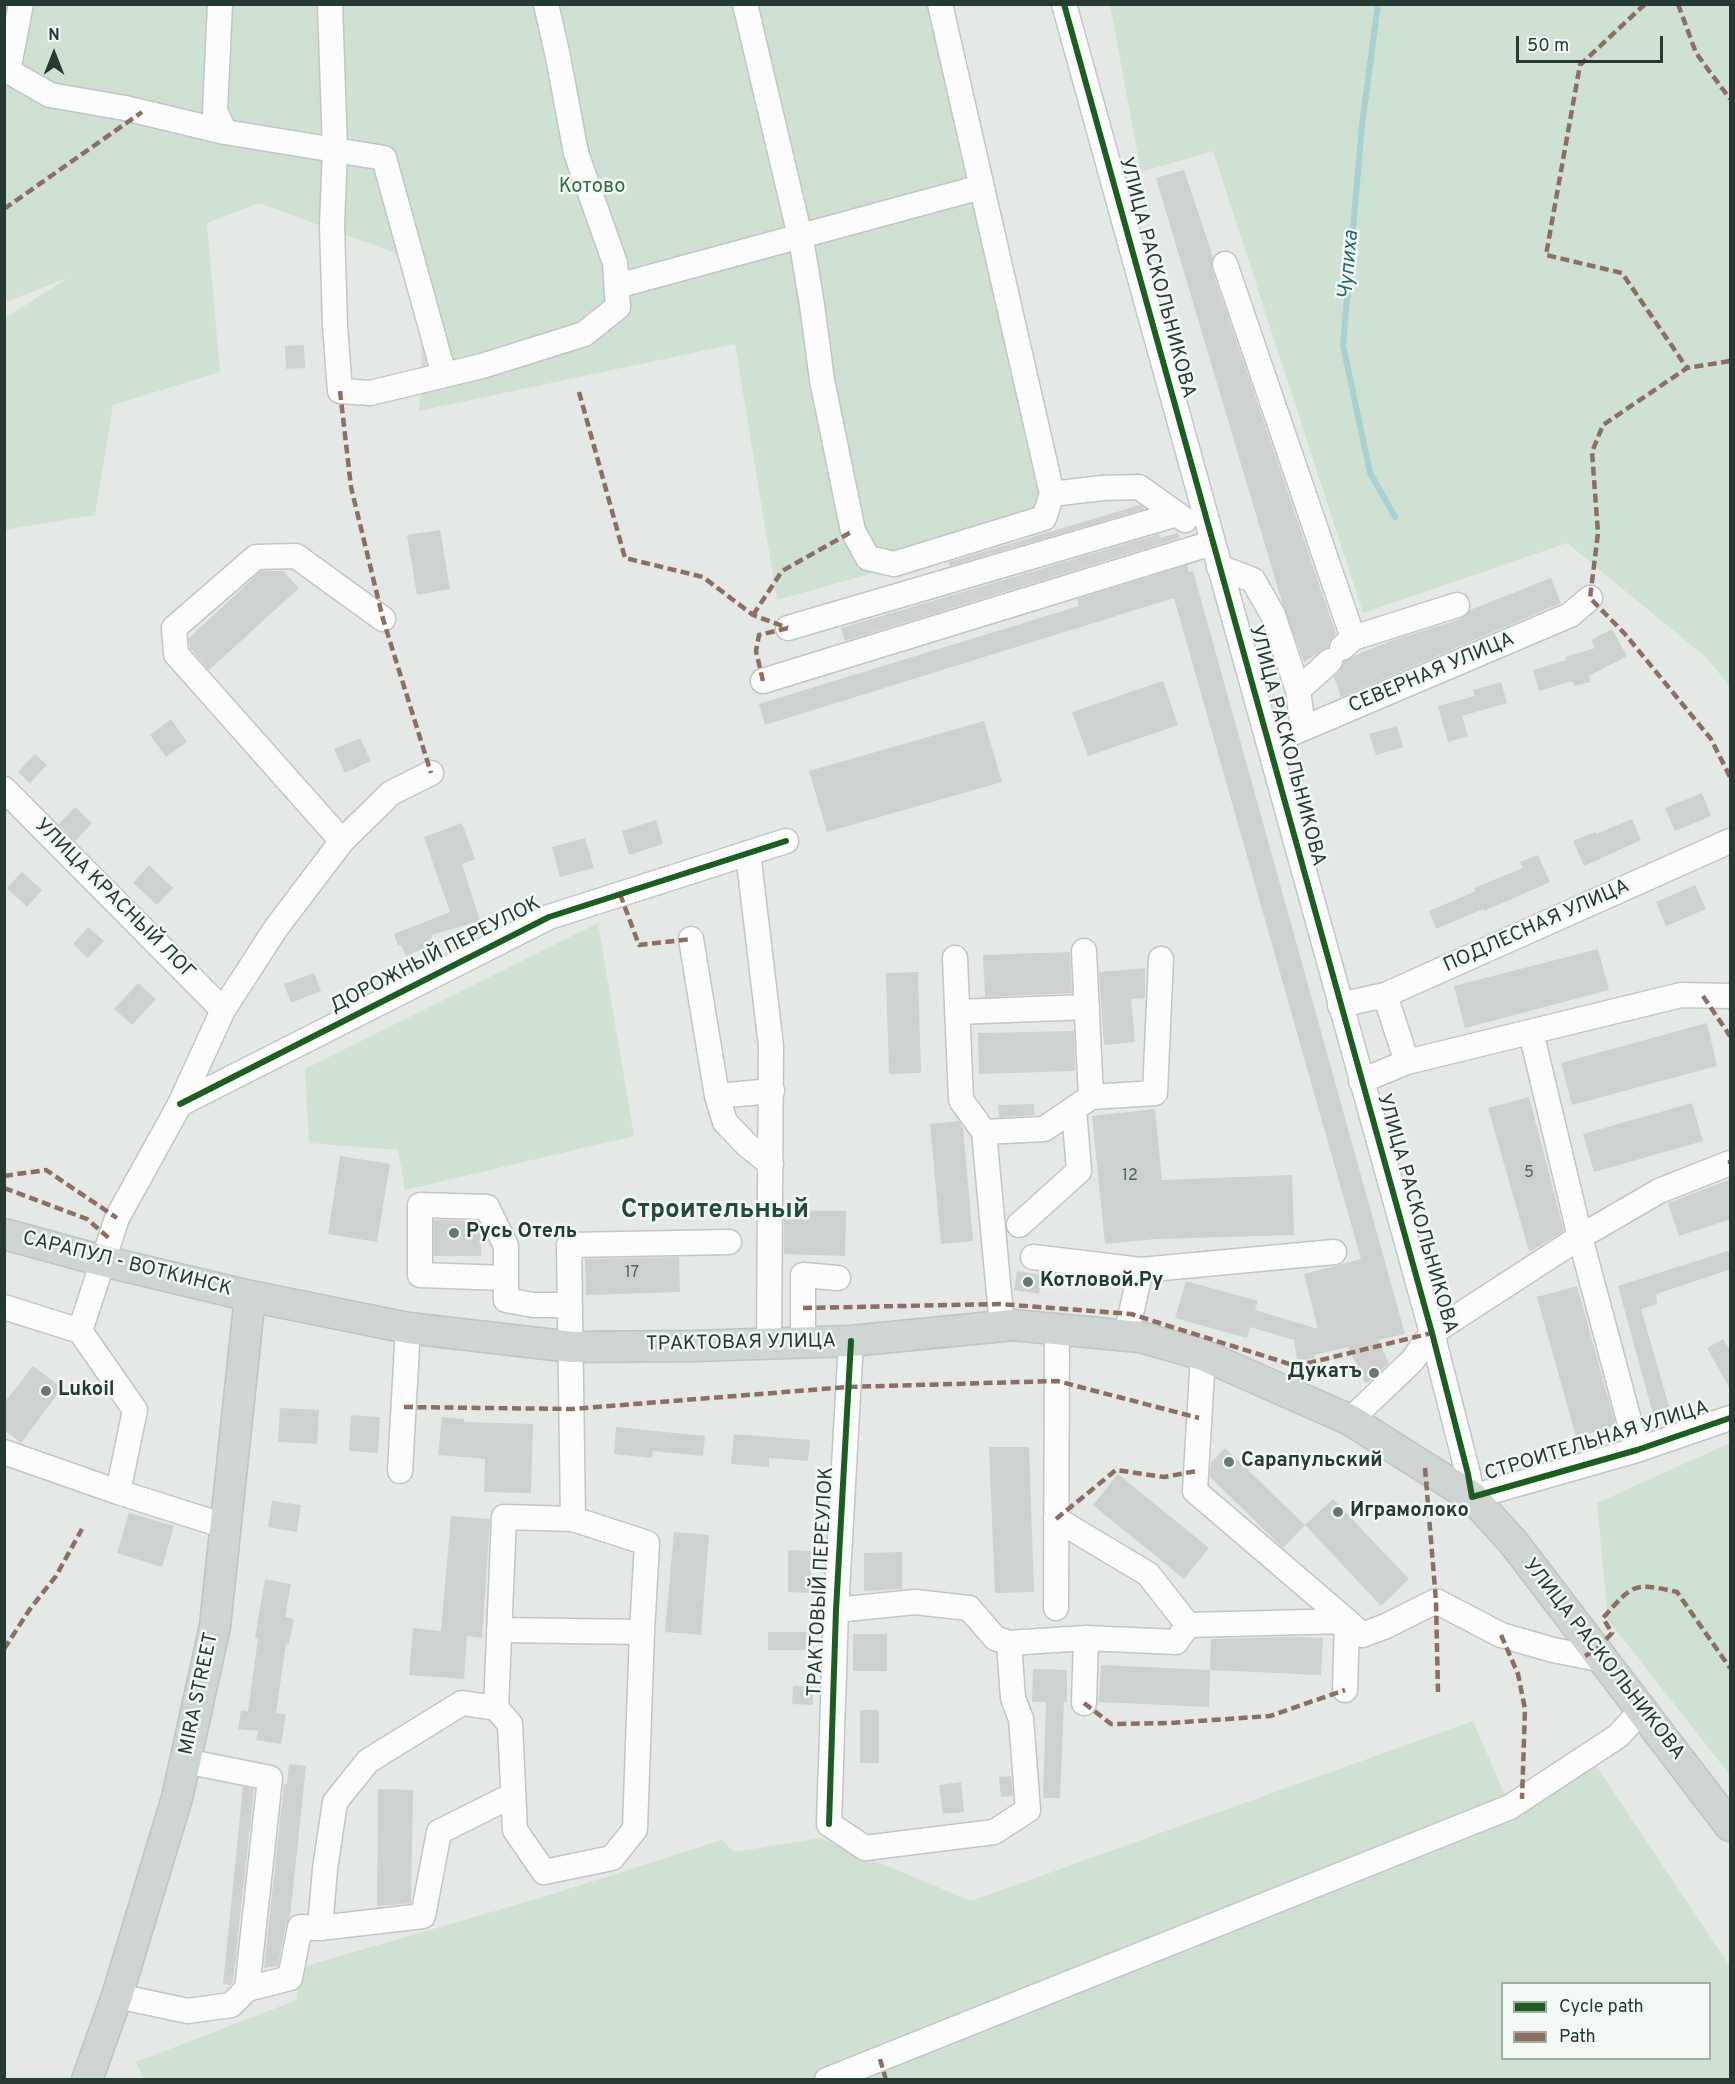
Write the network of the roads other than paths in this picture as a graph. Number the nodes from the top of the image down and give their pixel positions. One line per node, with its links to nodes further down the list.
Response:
1 (21, 4): 8 (street)
2 (220, 4): 9 (street)
3 (330, 4): 10 (street)
4 (546, 4): 14 (street)
5 (745, 4): 12 (street)
6 (940, 4): 11 (street)
7 (1064, 4): 18 (street, УЛИЦА РАСКОЛЬНИКОВА)
8 (6, 70): 9 (street)
9 (225, 132): 10 (street)
10 (335, 149): 15 (street); 15 (street)
11 (981, 187): 12 (street); 16 (street)
12 (800, 236): 14 (street); 16 (street)
13 (1225, 264): 24 (street)
14 (617, 286): 15 (street)
15 (444, 375)
16 (1052, 494): 17 (street)
17 (1177, 514): 18 (street); 23 (street)
18 (1212, 543): 19 (street, УЛИЦА РАСКОЛЬНИКОВА); 25 (street)
19 (1219, 567): 26 (street); 28 (street, УЛИЦА РАСКОЛЬНИКОВА)
20 (1590, 598): 27 (street, СЕВЕРНАЯ УЛИЦА)
21 (1457, 605): 24 (street)
22 (383, 619): 31 (street)
23 (788, 628)
24 (1342, 649): 26 (street)
25 (763, 681)
26 (1298, 690): 27 (street)
27 (1303, 728): 28 (street, СЕВЕРНАЯ УЛИЦА)
28 (1269, 743): 41 (street, УЛИЦА РАСКОЛЬНИКОВА)
29 (431, 773): 31 (street)
30 (4, 789): 43 (street, УЛИЦА КРАСНЫЙ ЛОГ)
31 (342, 841): 43 (street)
32 (786, 841): 34 (street, ДОРОЖНЫЙ ПЕРЕУЛОК)
33 (1731, 841): 39 (street, ПОДЛЕСНАЯ УЛИЦА)
34 (748, 853): 48 (street); 51 (street, ДОРОЖНЫЙ ПЕРЕУЛОК)
35 (691, 939): 49 (street)
36 (1084, 951): 42 (street)
37 (955, 958): 44 (street)
38 (1161, 959): 50 (street)
39 (1385, 995): 41 (street, ПОДЛЕСНАЯ УЛИЦА); 46 (street)
40 (1731, 996): 45 (street)
41 (1340, 1005): 47 (street, УЛИЦА РАСКОЛЬНИКОВА)
42 (1087, 1007): 44 (street); 50 (street)
43 (223, 1010): 51 (street)
44 (957, 1012): 52 (street)
45 (1531, 1032): 46 (street); 57 (street)
46 (1407, 1062): 47 (street)
47 (1361, 1081): 72 (street, УЛИЦА РАСКОЛЬНИКОВА)
48 (772, 1091): 49 (street); 54 (street)
49 (717, 1096): 54 (street)
50 (1083, 1103): 52 (street); 55 (street)
51 (180, 1104): 61 (street)
52 (984, 1132): 68 (street)
53 (1731, 1163): 57 (street)
54 (771, 1164): 76 (street)
55 (1019, 1225)
56 (4, 1234): 61 (main road, САРАПУЛ - ВОТКИНСК)
57 (1580, 1237): 72 (street); 81 (street)
58 (729, 1242): 66 (street)
59 (1334, 1252): 62 (street)
60 (1033, 1257): 62 (street)
61 (103, 1261): 65 (main road, САРАПУЛ - ВОТКИНСК); 71 (street)
62 (1140, 1270): 73 (street)
63 (506, 1278): 66 (street)
64 (838, 1278): 75 (street)
65 (250, 1296): 69 (main road, ТРАКТОВАЯ УЛИЦА); 88 (main road, MIRA STREET)
66 (570, 1305): 77 (street)
67 (4, 1307): 71 (street)
68 (1002, 1326): 70 (main road, ТРАКТОВАЯ УЛИЦА); 74 (main road, ТРАКТОВАЯ УЛИЦА)
69 (408, 1328): 77 (main road, ТРАКТОВАЯ УЛИЦА); 83 (street)
70 (1057, 1329): 73 (main road, ТРАКТОВАЯ УЛИЦА); 87 (street)
71 (80, 1331): 84 (street)
72 (1432, 1333): 80 (street); 85 (street, УЛИЦА РАСКОЛЬНИКОВА)
73 (1126, 1335): 78 (main road, ТРАКТОВАЯ УЛИЦА)
74 (850, 1341): 75 (main road, ТРАКТОВАЯ УЛИЦА); 90 (street, ТРАКТОВЫЙ ПЕРЕУЛОК)
75 (802, 1343): 76 (main road, ТРАКТОВАЯ УЛИЦА)
76 (769, 1344): 77 (main road, ТРАКТОВАЯ УЛИЦА)
77 (572, 1347): 86 (street)
78 (1203, 1355): 80 (main road, ТРАКТОВАЯ УЛИЦА); 91 (street)
79 (1731, 1418): 81 (street, СТРОИТЕЛЬНАЯ УЛИЦА)
80 (1356, 1423): 85 (main road, УЛИЦА РАСКОЛЬНИКОВА)
81 (1637, 1450): 85 (street, СТРОИТЕЛЬНАЯ УЛИЦА)
82 (4, 1452): 84 (street)
83 (400, 1471)
84 (118, 1492): 88 (street)
85 (1472, 1497): 97 (main road, УЛИЦА РАСКОЛЬНИКОВА)
86 (573, 1519): 93 (street); 94 (street)
87 (1056, 1519): 89 (street); 92 (street)
88 (225, 1526): 102 (main road, MIRA STREET)
89 (1056, 1608)
90 (836, 1611): 96 (street); 96 (street, ТРАКТОВЫЙ ПЕРЕУЛОК)
91 (1347, 1621): 92 (street); 97 (street); 98 (street)
92 (1188, 1625): 95 (street)
93 (499, 1630): 94 (street); 100 (street)
94 (642, 1632): 103 (street)
95 (1086, 1638): 96 (street); 99 (street)
96 (1009, 1642)
97 (1604, 1660): 101 (main road, УЛИЦА РАСКОЛЬНИКОВА)
98 (1345, 1690)
99 (1084, 1703)
100 (496, 1708): 103 (street); 105 (street)
101 (1642, 1710): 104 (main road, УЛИЦА РАСКОЛЬНИКОВА); 109 (street)
102 (185, 1761): 106 (street); 107 (main road, MIRA STREET)
103 (513, 1795): 105 (street)
104 (1731, 1826)
105 (320, 1928): 106 (street)
106 (247, 1989): 107 (street)
107 (117, 1996): 108 (main road, MIRA STREET)
108 (87, 2079)
109 (827, 2079)

